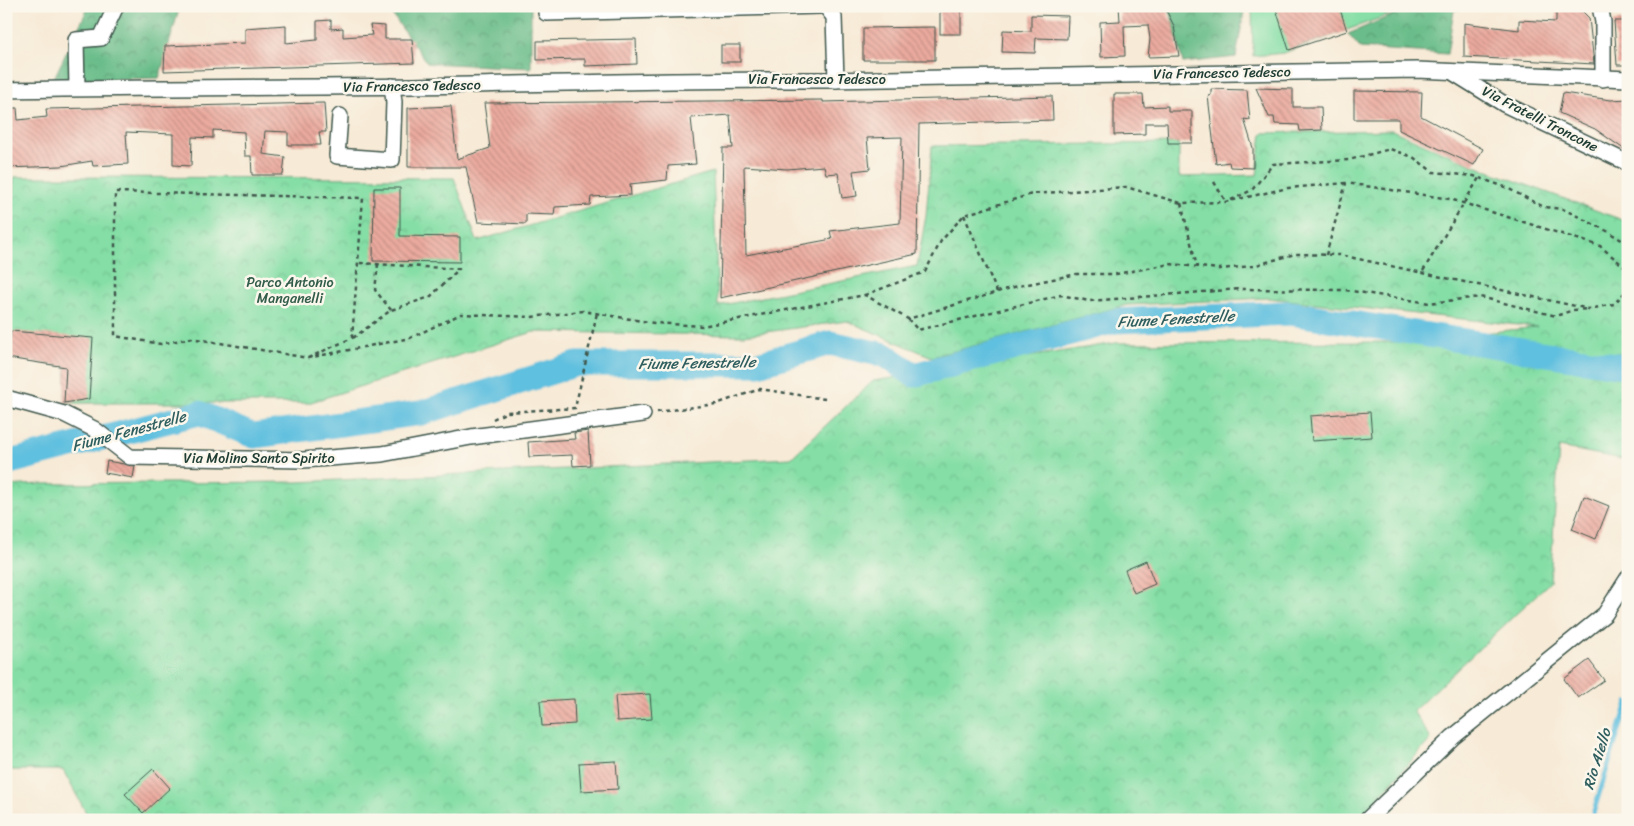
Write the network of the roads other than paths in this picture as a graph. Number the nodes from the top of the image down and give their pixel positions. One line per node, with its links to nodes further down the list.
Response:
1 (116, 6): 10 (street)
2 (822, 6): 4 (street); 7 (street)
3 (1600, 6): 6 (street)
4 (546, 14)
5 (1453, 72): 6 (street, Via Francesco Tedesco); 7 (street, Via Francesco Tedesco); 13 (street, Via Fratelli Troncone)
6 (1603, 79): 8 (street, Via Francesco Tedesco)
7 (836, 80): 9 (street, Via Francesco Tedesco)
8 (1628, 80)
9 (392, 86): 10 (street, Via Francesco Tedesco); 12 (street)
10 (76, 88): 11 (street, Via Francesco Tedesco)
11 (6, 90)
12 (340, 116)
13 (1628, 163)
14 (6, 398): 15 (street, Via Molino Santo Spirito)
15 (643, 414)
16 (1628, 578): 17 (street)
17 (1367, 820)

